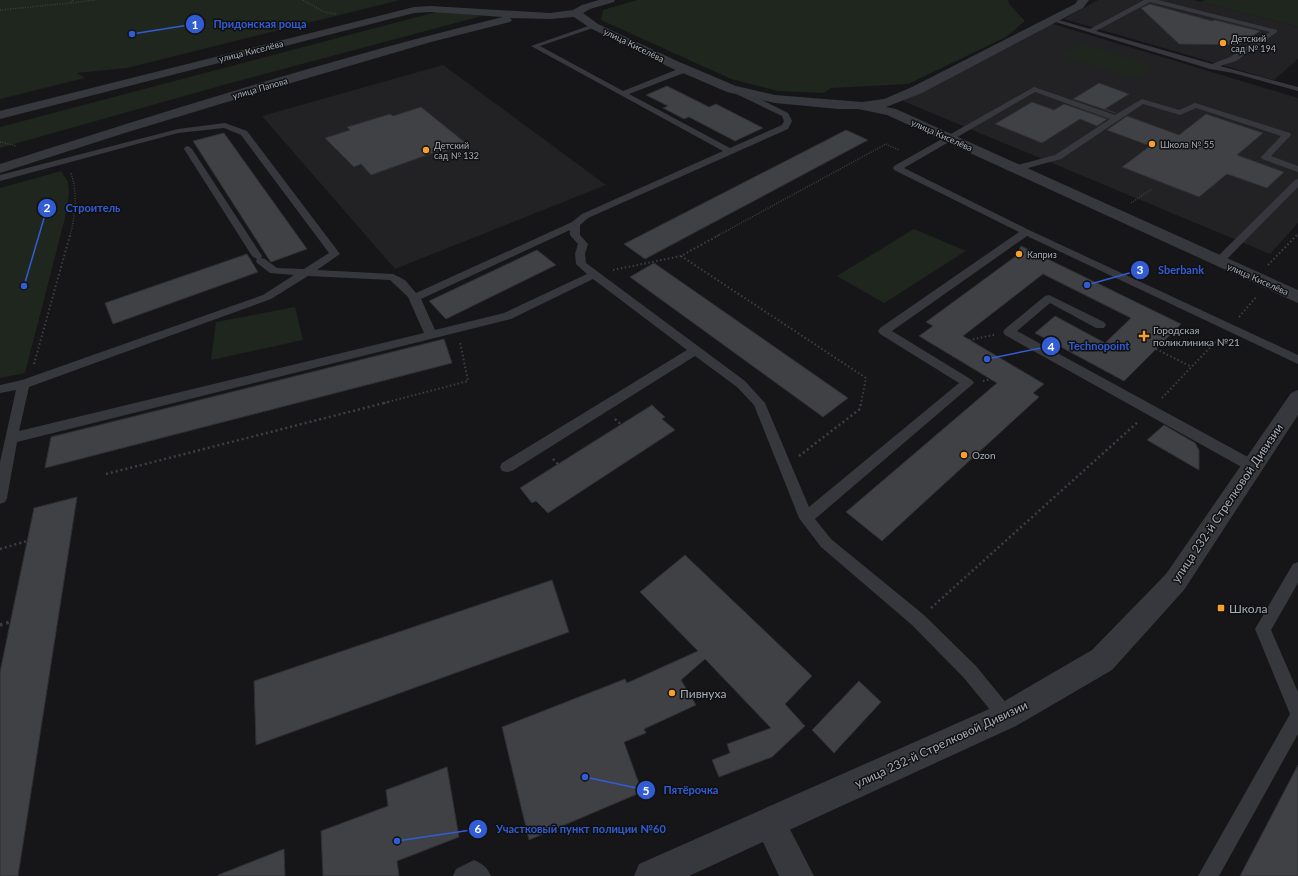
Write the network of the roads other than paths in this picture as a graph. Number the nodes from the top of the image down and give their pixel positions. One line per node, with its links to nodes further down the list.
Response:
1 (610, 0): 4 (street, улица Киселёва)
2 (1084, 0): 6 (street)
3 (1149, 0): 8 (lane); 9 (lane)
4 (576, 13): 5 (street, улица Киселёва); 7 (street, улица Киселёва)
5 (523, 16): 15 (street, улица Киселёва); 21 (street, улица Папова)
6 (1052, 20): 8 (lane); 14 (street)
7 (594, 26): 10 (street, улица Киселёва); 13 (lane)
8 (1091, 31): 9 (lane)
9 (1213, 67): 12 (lane)
10 (686, 69): 11 (street, улица Киселёва); 13 (lane)
11 (732, 89): 14 (street, улица Киселёва); 19 (lane)
12 (1298, 89)
13 (622, 94): 19 (lane)
14 (858, 105): 18 (street, улица Киселёва)
15 (0, 115)
16 (1116, 118): 18 (lane); 20 (lane); 22 (lane)
17 (178, 131): 23 (lane); 28 (lane); 28 (lane)
18 (948, 138): 20 (street, улица Киселёва); 26 (lane)
19 (731, 152): 25 (lane)
20 (1017, 168): 27 (street, улица Киселёва)
21 (0, 169)
22 (1298, 169)
23 (0, 178)
24 (1298, 182): 27 (lane)
25 (575, 224): 29 (lane); 30 (lane)
26 (1026, 232): 35 (lane); 43 (lane)
27 (1218, 261): 31 (street, улица Киселёва)
28 (305, 273): 30 (lane); 36 (lane)
29 (594, 274): 33 (lane); 34 (lane)
30 (416, 297): 33 (lane)
31 (1298, 297)
32 (1100, 324): 40 (lane)
33 (430, 334): 39 (lane)
34 (696, 350): 41 (lane); 43 (lane)
35 (1298, 360)
36 (24, 384): 37 (lane); 39 (lane)
37 (0, 389)
38 (1298, 398): 40 (street, улица 232-й Стрелковой Дивизии)
39 (11, 438): 42 (lane)
40 (1252, 466): 46 (street, улица 232-й Стрелковой Дивизии)
41 (507, 467)
42 (0, 498)
43 (806, 518): 46 (lane)
44 (1298, 569): 45 (lane)
45 (1298, 712)
46 (1006, 716): 48 (street, улица 232-й Стрелковой Дивизии)
47 (1298, 717): 53 (lane)
48 (770, 823): 51 (street, улица 232-й Стрелковой Дивизии); 52 (street)
49 (463, 876): 50 (lane)
50 (481, 876)
51 (651, 876)
52 (797, 876)
53 (1208, 876)

